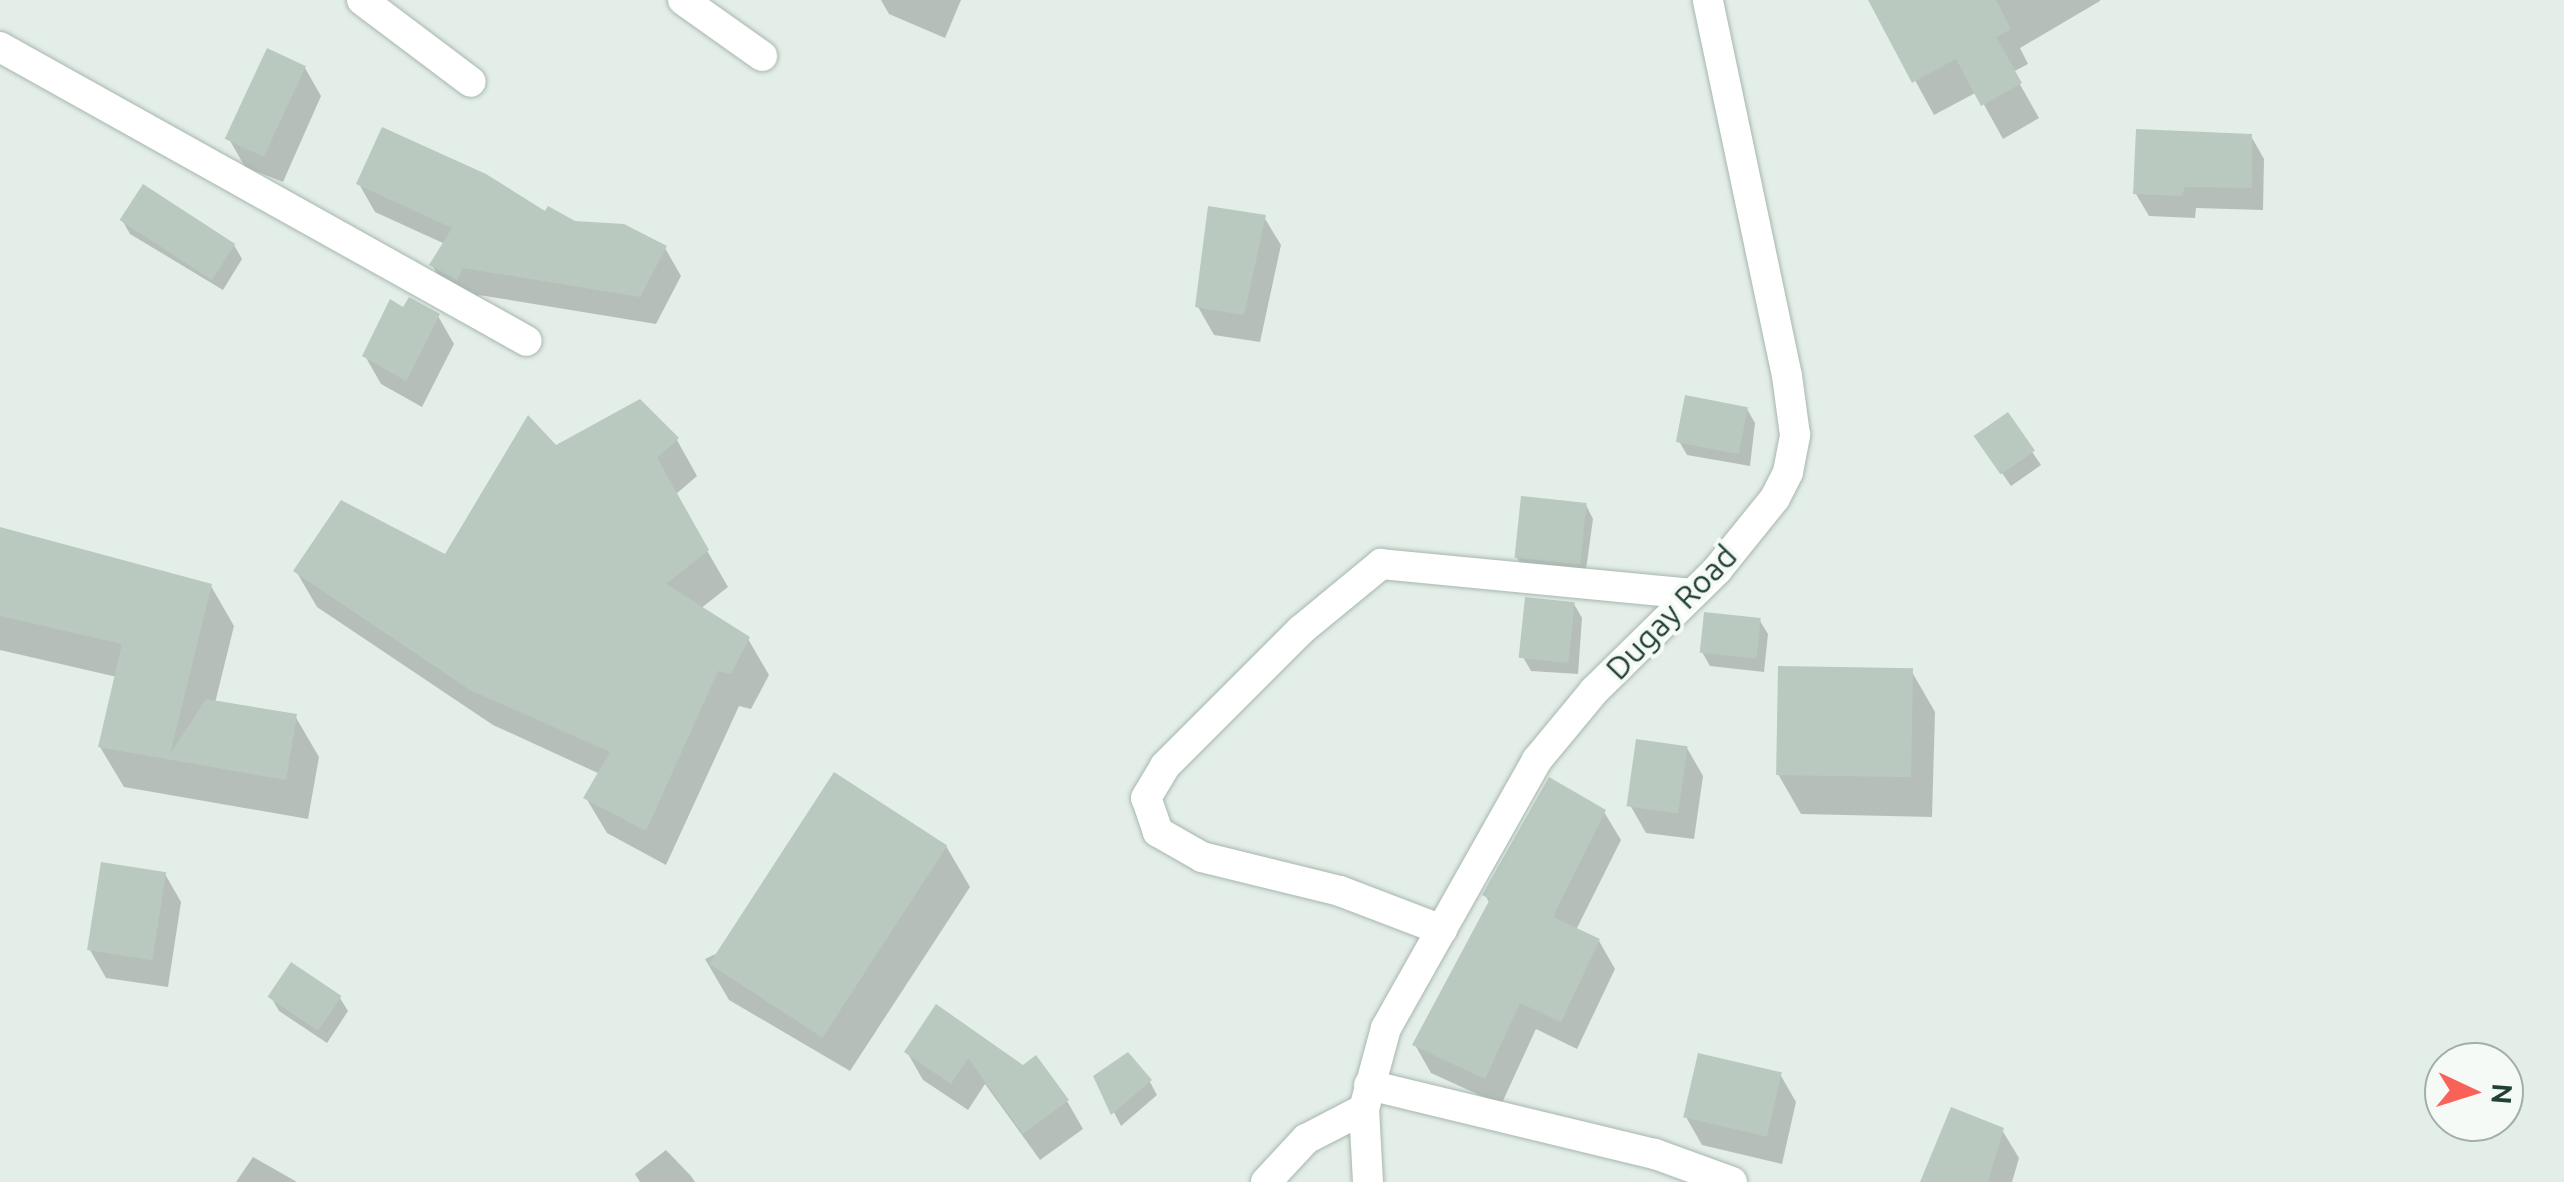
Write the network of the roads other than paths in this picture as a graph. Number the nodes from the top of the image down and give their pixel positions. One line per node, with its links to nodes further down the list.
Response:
1 (362, 0): 6 (street)
2 (682, 0): 5 (street)
3 (1708, 0): 8 (street, Dugay Road)
4 (0, 47): 7 (street)
5 (762, 56)
6 (472, 82)
7 (528, 341)
8 (1691, 594): 9 (street, Dugay Road); 9 (street)
9 (1442, 930): 10 (street, Dugay Road)
10 (1366, 1097): 11 (street); 12 (street, Dugay Road); 13 (street)
11 (1266, 1182)
12 (1368, 1182)
13 (1732, 1182)

